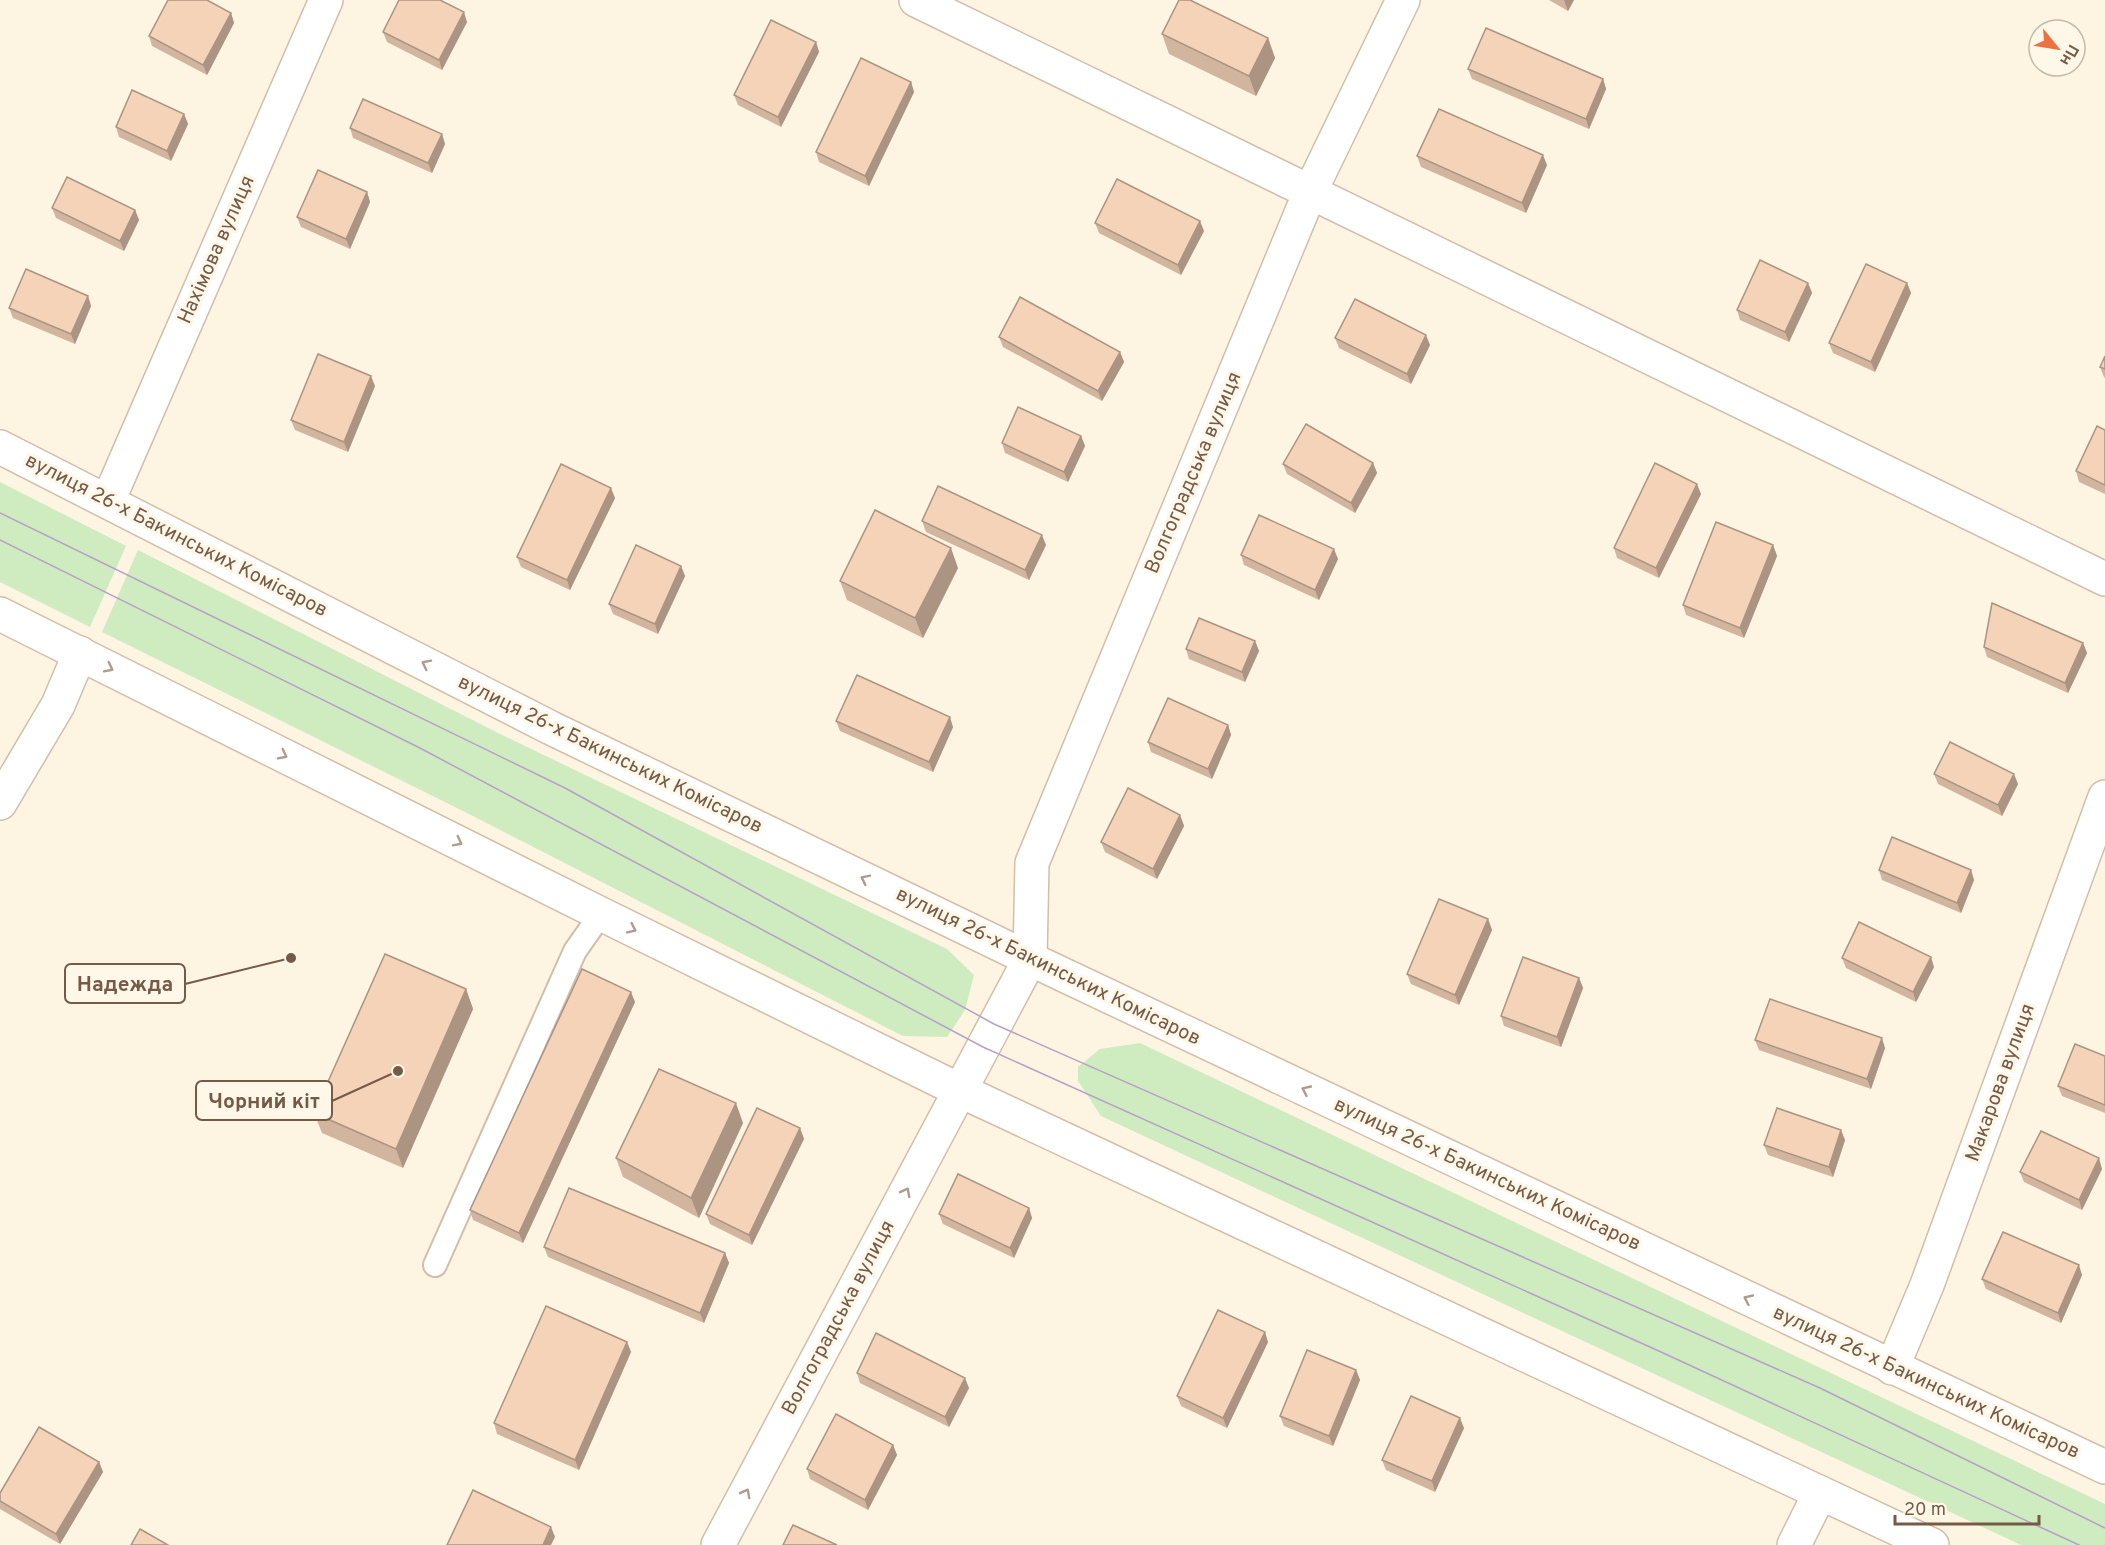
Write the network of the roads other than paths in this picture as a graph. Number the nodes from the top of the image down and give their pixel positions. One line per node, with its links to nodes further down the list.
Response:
1 (326, 0): 6 (street, Нахімова вулиця)
2 (916, 0): 4 (street)
3 (1402, 0): 4 (street, Волгоградська вулиця)
4 (1310, 192): 7 (street); 13 (street, Волгоградська вулиця)
5 (0, 447): 6 (street, вулиця 26-х Бакинських Комісаров)
6 (108, 501): 13 (street, вулиця 26-х Бакинських Комісаров, one-way to 6)
7 (2105, 579)
8 (0, 614): 9 (street)
9 (80, 653): 11 (street); 12 (street, one-way to 12)
10 (2105, 797): 16 (street, Макарова вулиця)
11 (0, 803)
12 (600, 914): 14 (street, one-way to 14); 15 (lane)
13 (1030, 959): 14 (street, Волгоградська вулиця); 16 (street, вулиця 26-х Бакинських Комісаров, one-way to 13)
14 (961, 1091): 18 (street); 19 (street, Волгоградська вулиця, one-way to 14)
15 (435, 1265)
16 (1892, 1368): 17 (street, вулиця 26-х Бакинських Комісаров)
17 (2105, 1467)
18 (1820, 1493): 20 (street); 21 (street)
19 (718, 1545)
20 (1794, 1545)
21 (1932, 1545)

